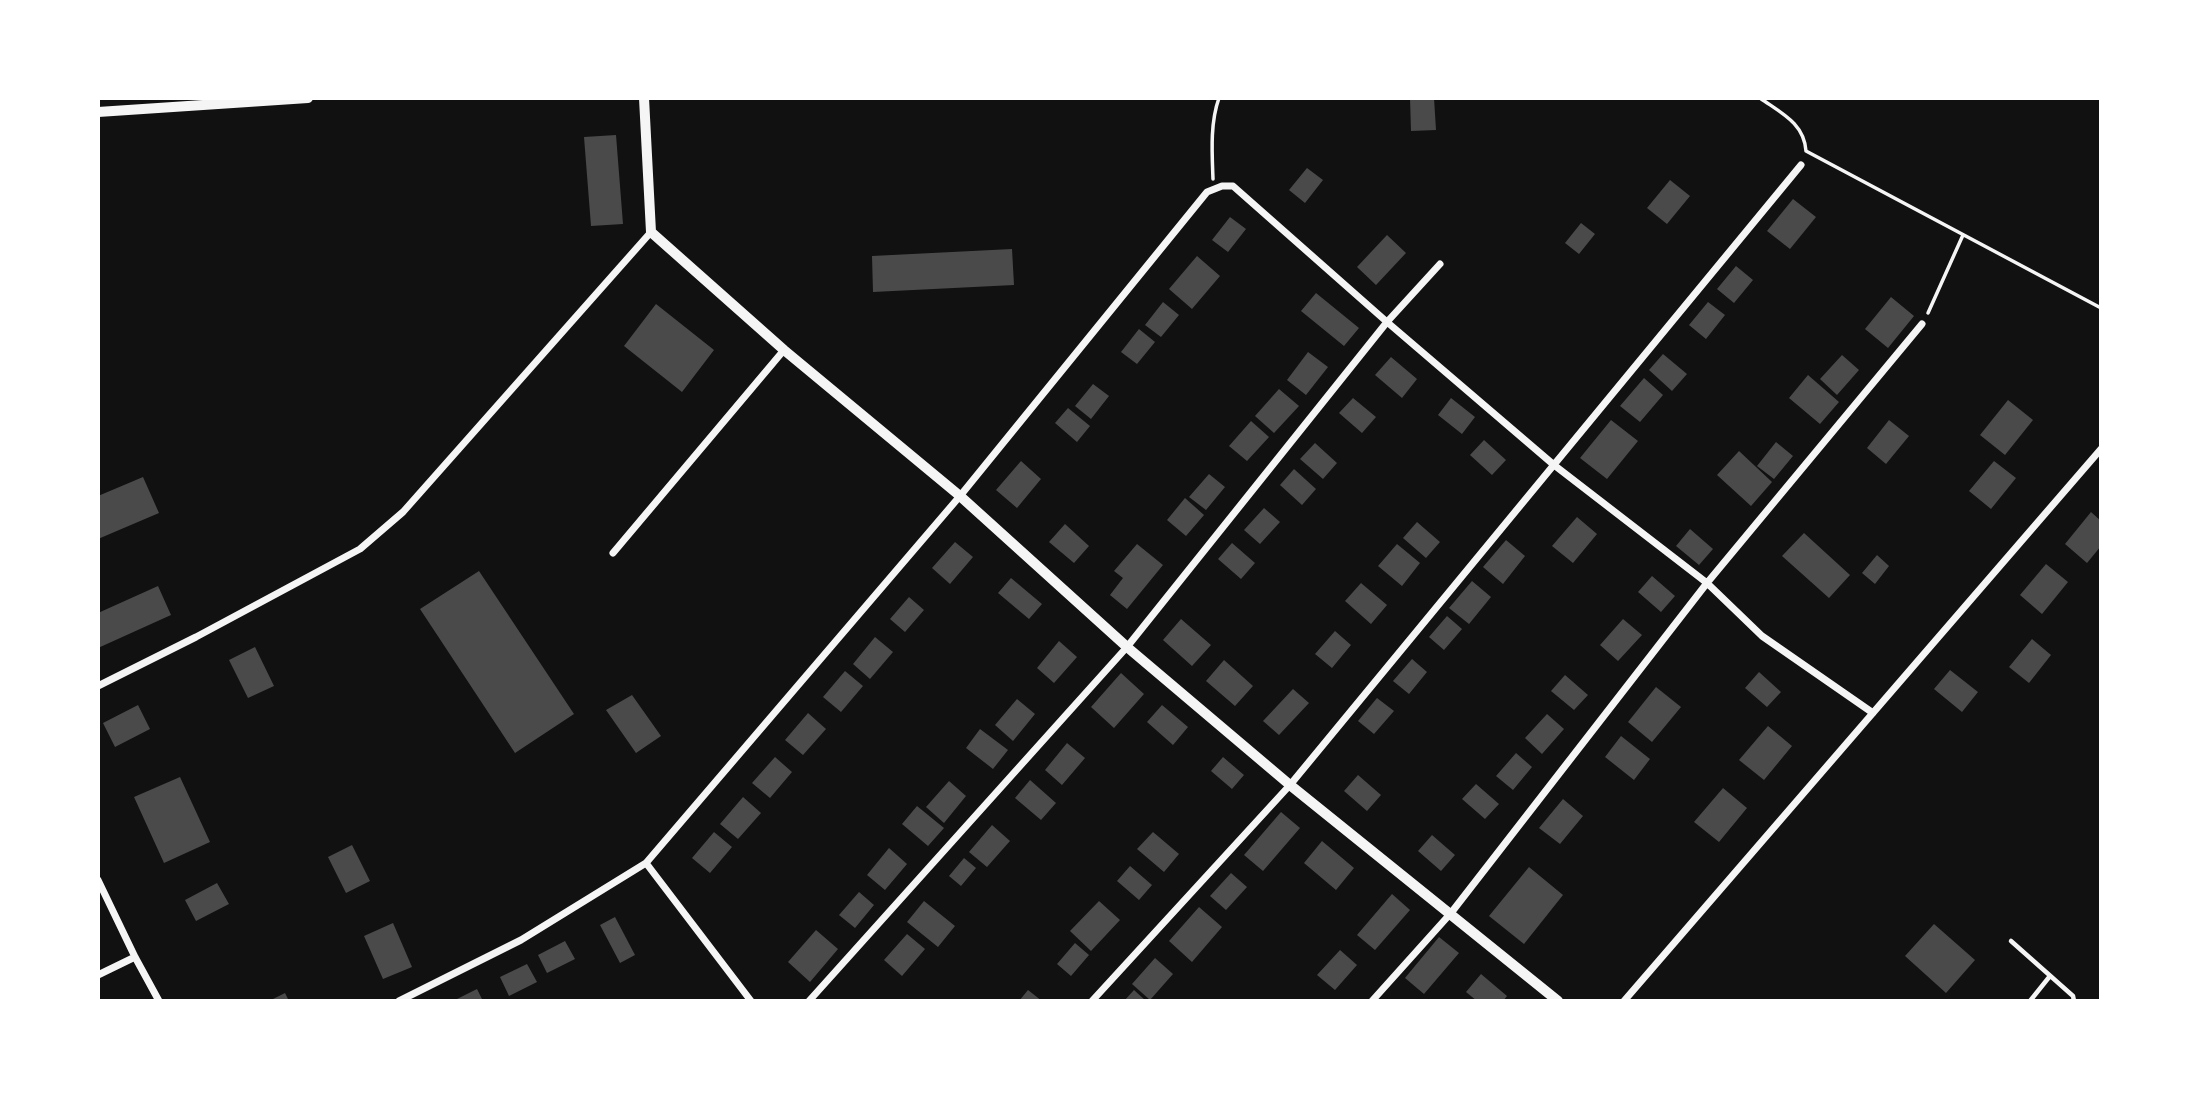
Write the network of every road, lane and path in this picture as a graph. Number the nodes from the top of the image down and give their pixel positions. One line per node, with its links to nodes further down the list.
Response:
1 (308, 98): 5 (street)
2 (644, 98): 9 (street)
3 (1219, 98): 8 (path)
4 (1760, 98): 6 (path)
5 (98, 112)
6 (1806, 151): 7 (path); 10 (path)
7 (1801, 165): 17 (street)
8 (1213, 188): 13 (street); 18 (street)
9 (650, 232): 15 (street); 22 (street)
10 (1963, 235): 12 (path); 14 (path)
11 (1440, 264): 13 (street)
12 (2101, 308)
13 (1387, 322): 17 (street); 21 (street)
14 (1922, 324): 20 (street)
15 (784, 350): 18 (street); 19 (street)
16 (2101, 449): 23 (street)
17 (1554, 465): 20 (street); 24 (street)
18 (960, 496): 21 (street); 25 (street)
19 (613, 553)
20 (1707, 583): 23 (street); 27 (street)
21 (1127, 646): 24 (street); 35 (street)
22 (98, 686)
23 (1873, 713): 39 (street)
24 (1290, 785): 27 (street); 36 (street)
25 (646, 863): 33 (street); 34 (street)
26 (98, 880): 29 (street)
27 (1451, 913): 37 (street); 38 (street)
28 (2011, 941): 31 (lane)
29 (135, 957): 30 (street); 32 (street)
30 (98, 975)
31 (2050, 976): 40 (lane); 41 (lane)
32 (159, 1001)
33 (399, 1001)
34 (751, 1001)
35 (809, 1001)
36 (1092, 1001)
37 (1372, 1001)
38 (1558, 1001)
39 (1625, 1001)
40 (2030, 1001)
41 (2074, 1001)

